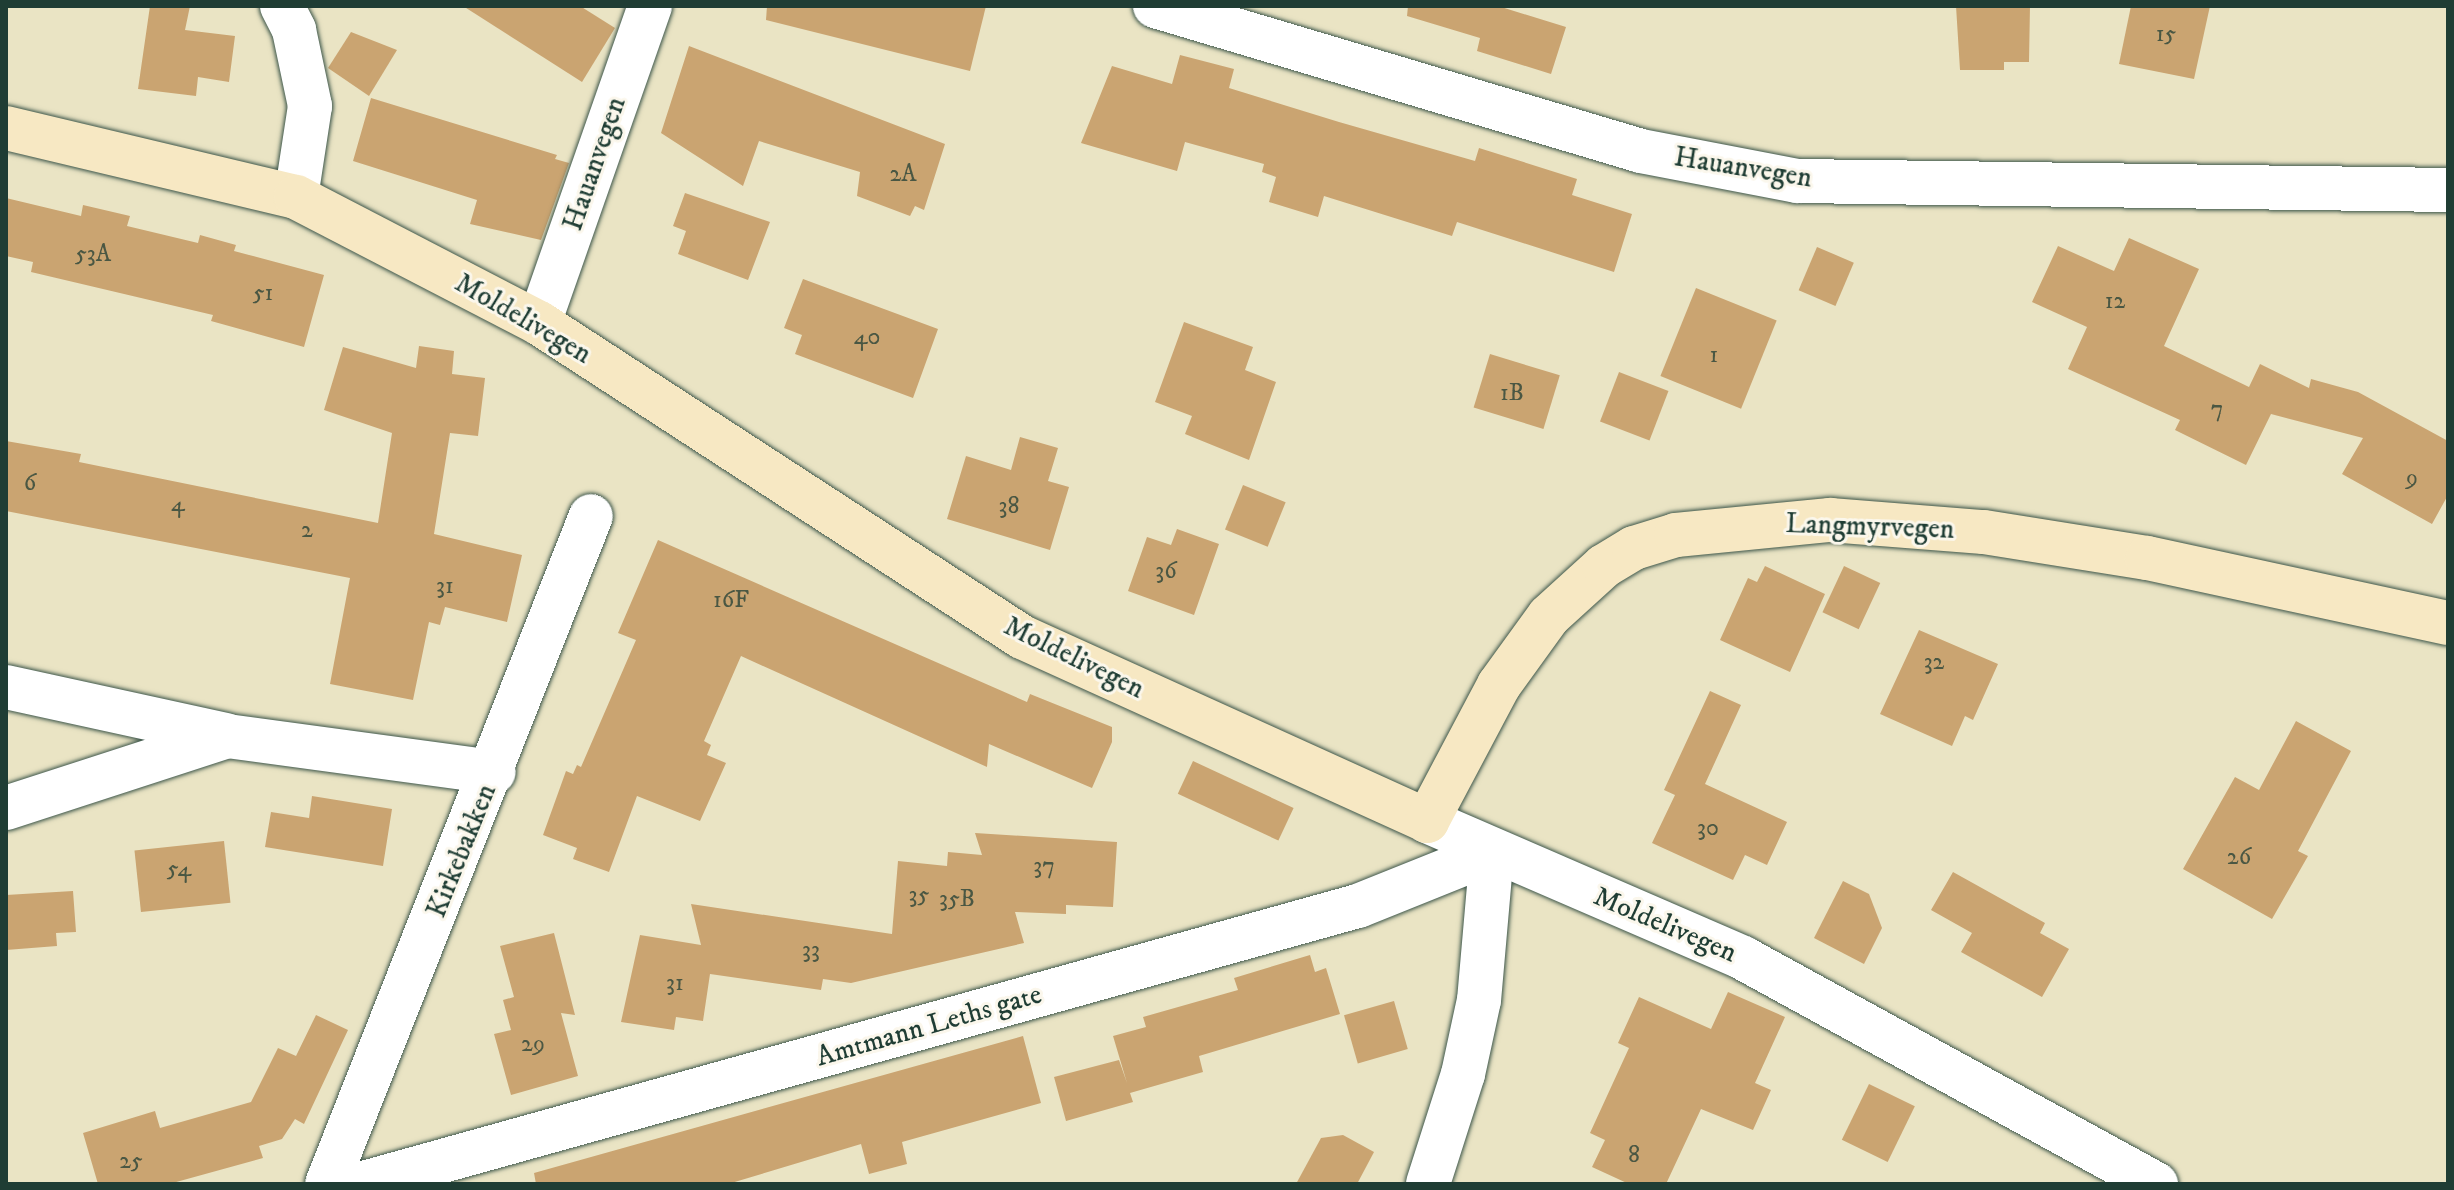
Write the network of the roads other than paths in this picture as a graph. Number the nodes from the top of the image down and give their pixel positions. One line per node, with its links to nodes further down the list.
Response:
1 (650, 6): 7 (street, Hauanvegen)
2 (1155, 6): 5 (street, Hauanvegen)
3 (295, 14): 6 (street)
4 (6, 128): 6 (main road, Moldelivegen)
5 (2448, 190)
6 (296, 197): 7 (main road, Moldelivegen)
7 (539, 323): 14 (main road, Moldelivegen)
8 (591, 516): 12 (street, Kirkebakken)
9 (2448, 623): 14 (main road, Langmyrvegen)
10 (6, 687): 11 (street)
11 (227, 736): 12 (street); 13 (street)
12 (494, 772): 16 (street, Kirkebakken)
13 (6, 808)
14 (1427, 821): 15 (street, Moldelivegen)
15 (1492, 852): 17 (street, Amtmann Leths gate); 18 (street); 19 (street, Moldelivegen)
16 (327, 1184)
17 (360, 1184)
18 (1428, 1184)
19 (2156, 1184)

